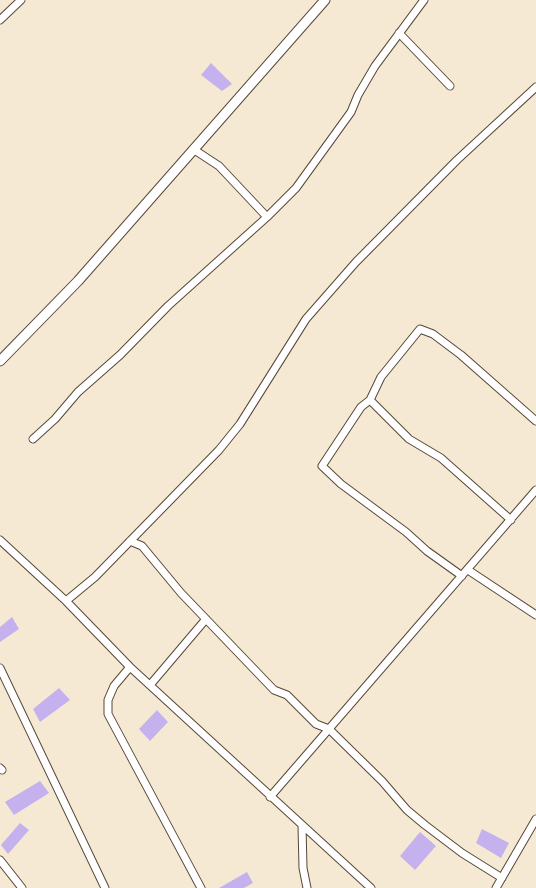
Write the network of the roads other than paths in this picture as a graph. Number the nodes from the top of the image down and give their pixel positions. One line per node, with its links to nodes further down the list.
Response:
1 (21, 0): 4 (street)
2 (325, 0): 8 (street)
3 (424, 0): 5 (street)
4 (0, 20)
5 (399, 33): 6 (street); 9 (street)
6 (450, 86)
7 (536, 86): 17 (street)
8 (193, 149): 9 (street); 10 (street)
9 (267, 217): 13 (street)
10 (0, 362)
11 (370, 400): 12 (street); 15 (street); 19 (street)
12 (536, 420)
13 (33, 439)
14 (536, 490): 15 (street)
15 (511, 520): 18 (street)
16 (0, 540): 20 (street)
17 (130, 541): 20 (street); 22 (street)
18 (468, 570): 19 (street); 21 (street)
19 (462, 576): 26 (street)
20 (66, 600): 23 (street)
21 (536, 615)
22 (206, 619): 25 (street); 26 (street)
23 (130, 667): 25 (street); 34 (street)
24 (0, 668): 33 (street)
25 (150, 685): 27 (street)
26 (329, 729): 27 (street); 31 (street)
27 (270, 797): 29 (street)
28 (536, 819): 31 (street)
29 (302, 826): 35 (street); 36 (street)
30 (0, 860): 32 (street)
31 (502, 878): 37 (street)
32 (22, 888)
33 (105, 888)
34 (201, 888)
35 (307, 888)
36 (371, 888)
37 (496, 888)

